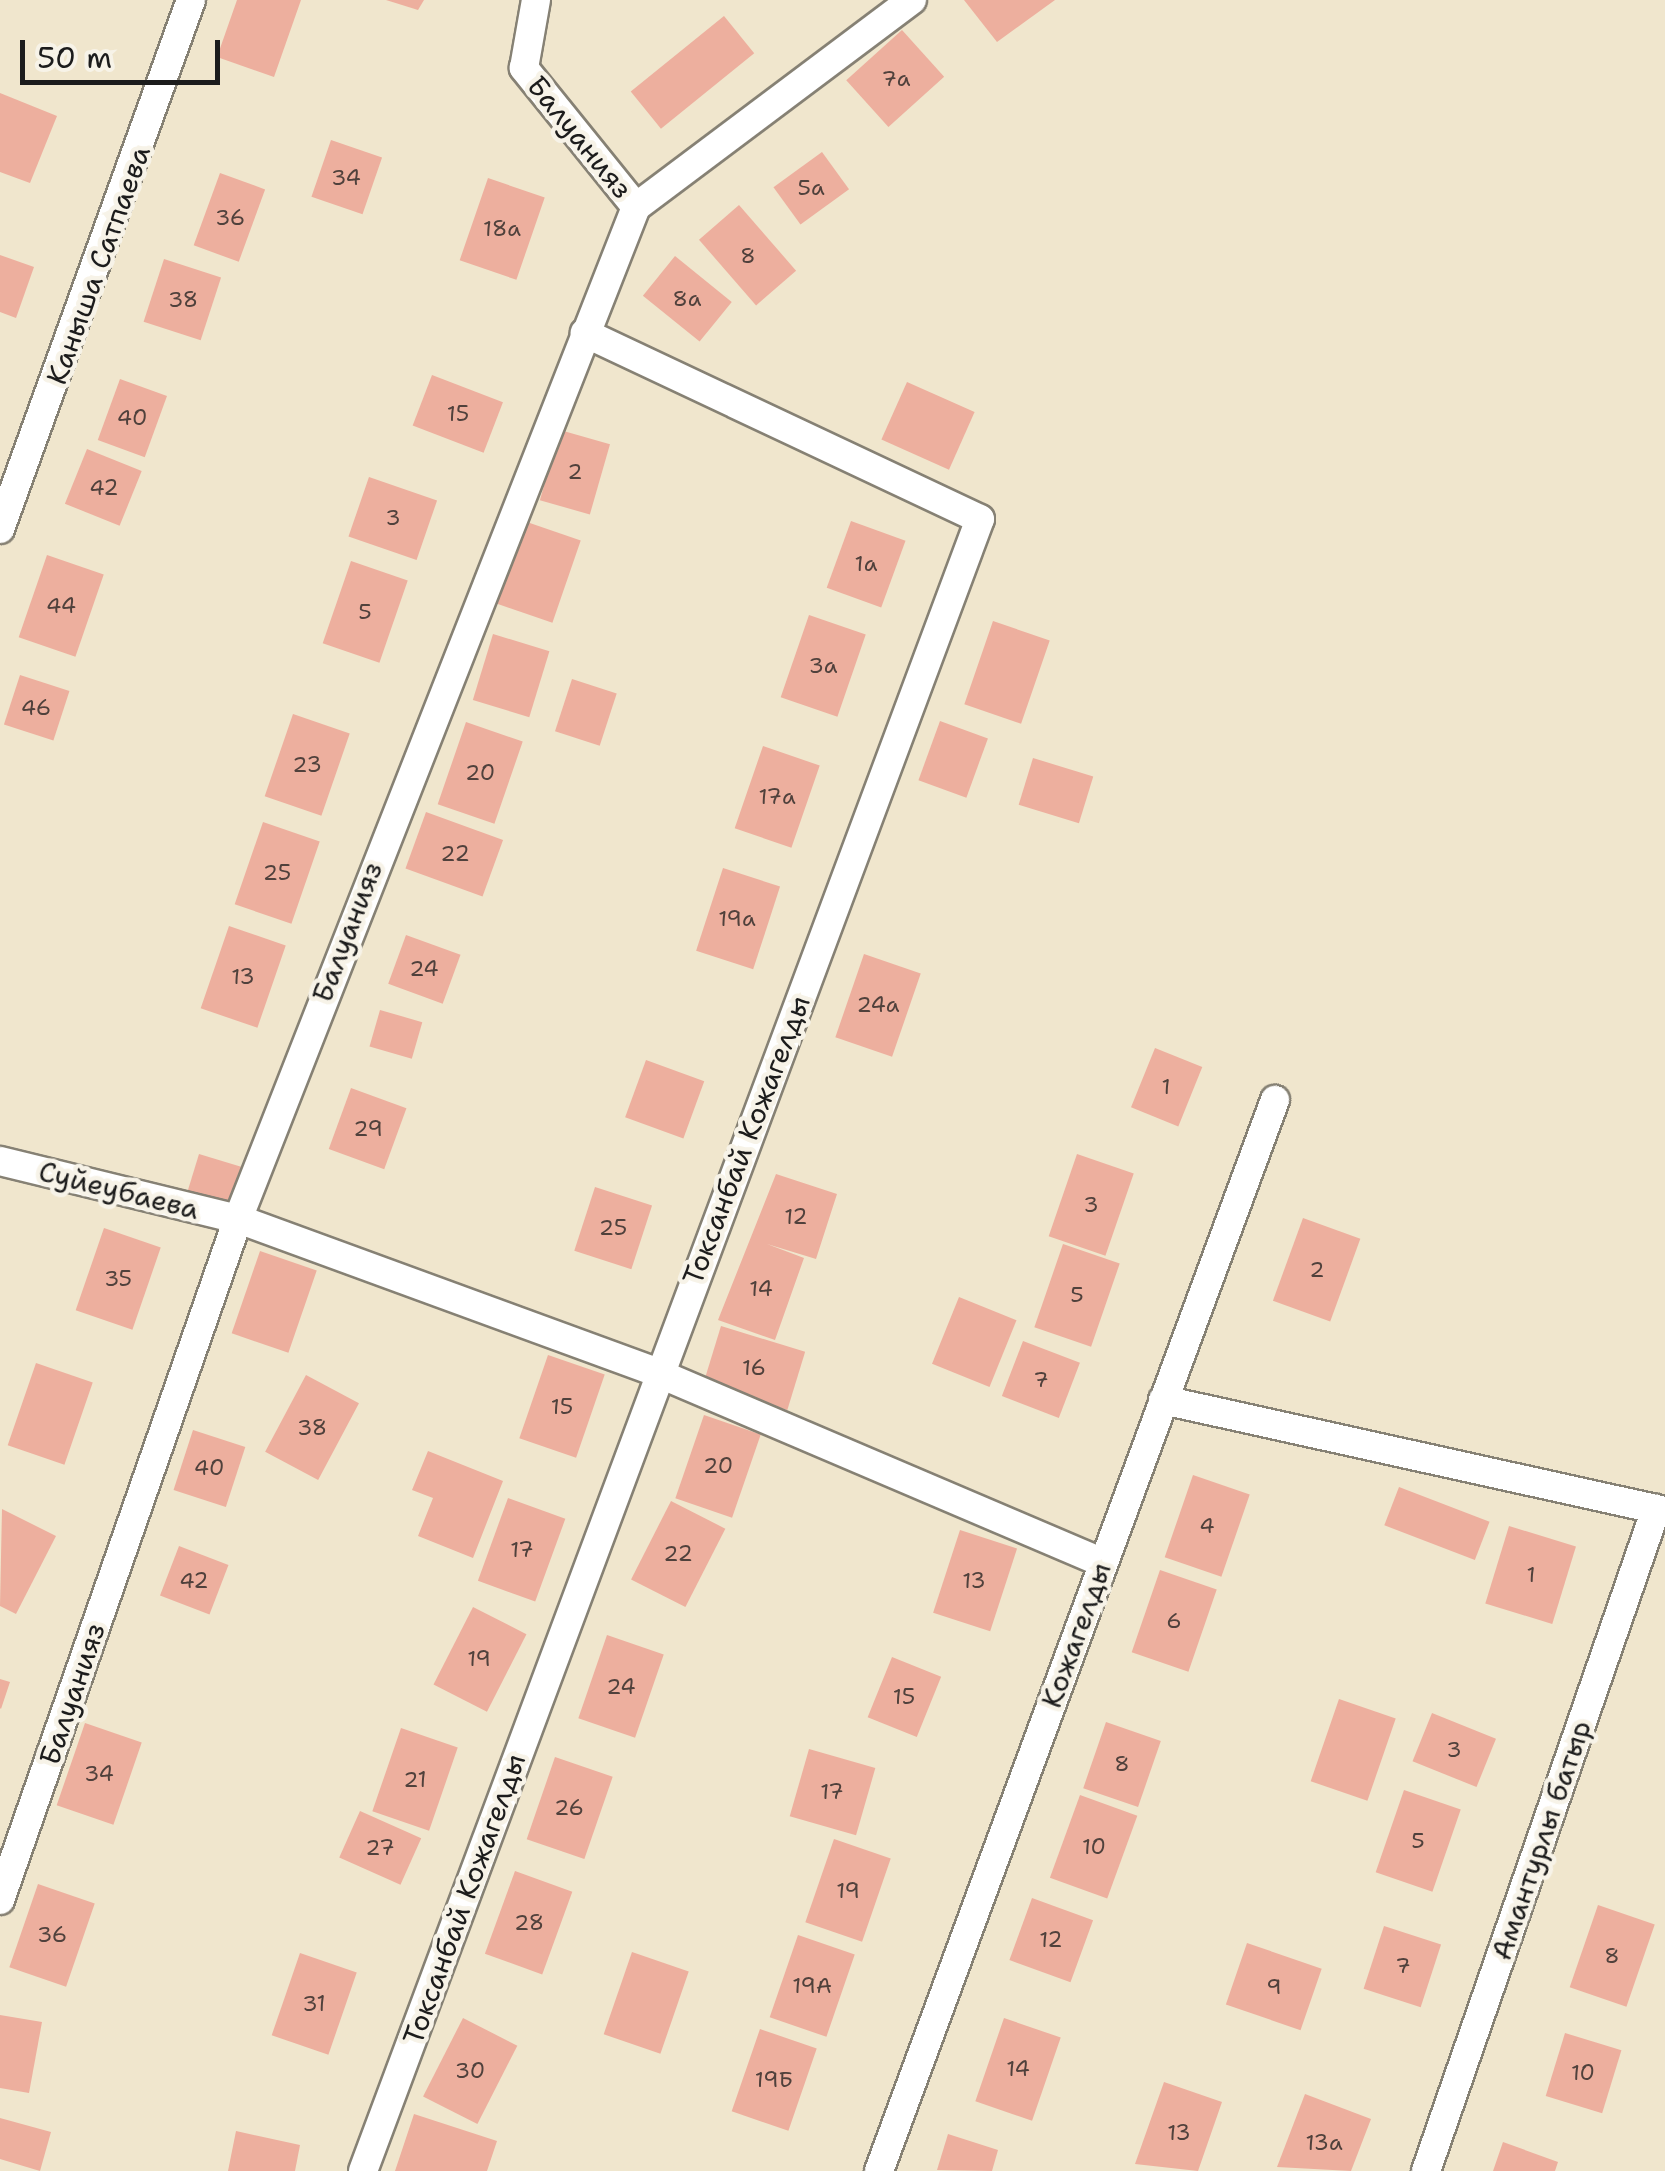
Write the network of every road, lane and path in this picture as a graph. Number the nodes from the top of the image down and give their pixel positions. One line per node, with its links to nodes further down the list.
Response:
1 (191, 0): 6 (street, Каныша Сатпаева)
2 (536, 0): 4 (street, Балуанияз)
3 (912, 0): 4 (street)
4 (636, 206): 5 (street, Балуанияз)
5 (585, 333): 9 (street, Балуанияз); 10 (street, Токсанбай Кожагелды)
6 (0, 529)
7 (1274, 1100): 11 (street, Кожагелды)
8 (0, 1161): 9 (street, Суйеубаева)
9 (238, 1219): 10 (street, Суйеубаева); 14 (street, Балуанияз)
10 (658, 1373): 13 (street, Суйеубаева); 15 (street, Токсанбай Кожагелды)
11 (1163, 1400): 12 (street); 13 (street, Кожагелды)
12 (1660, 1510): 17 (street, Амантурлы батыр)
13 (1103, 1563): 16 (street, Кожагелды)
14 (0, 1900)
15 (363, 2171)
16 (878, 2171)
17 (1426, 2171)

